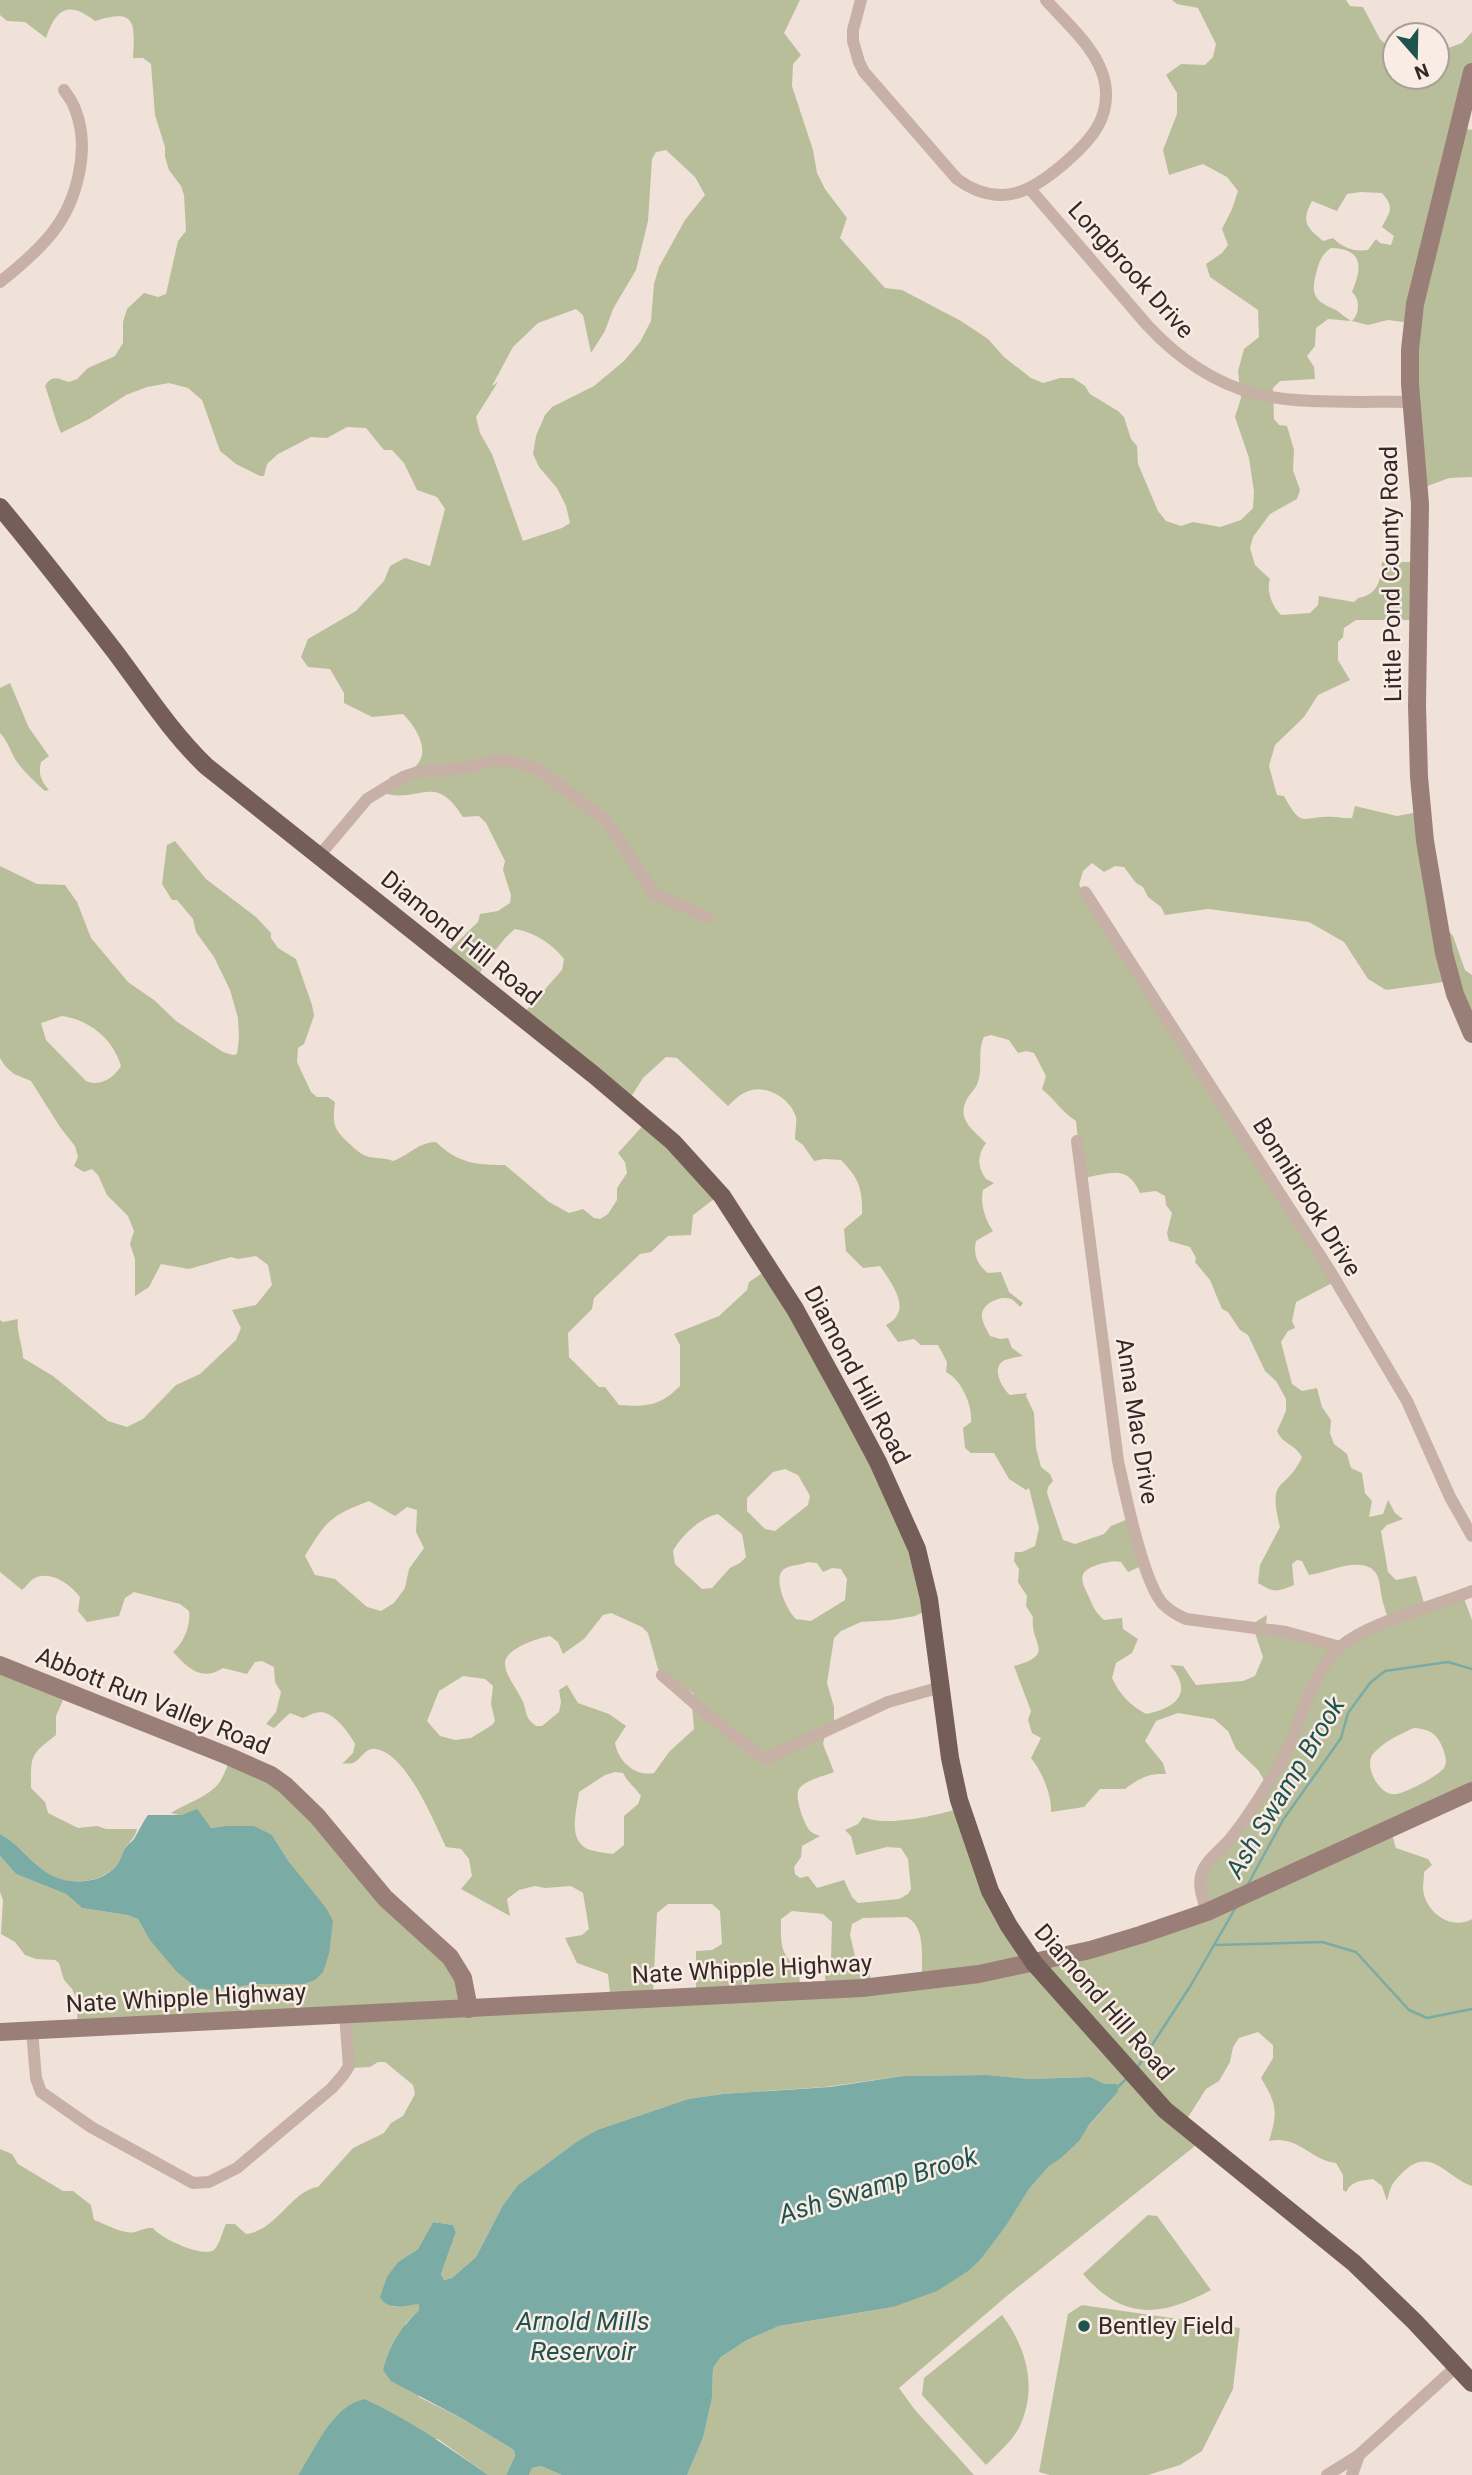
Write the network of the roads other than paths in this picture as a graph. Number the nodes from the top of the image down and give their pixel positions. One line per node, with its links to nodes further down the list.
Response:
1 (861, 0): 5 (street)
2 (1046, 0): 5 (street)
3 (1472, 72): 7 (street, Little Pond County Road)
4 (64, 90): 6 (street)
5 (1030, 189): 7 (street, Longbrook Drive)
6 (0, 282)
7 (1412, 402): 12 (street, Little Pond County Road)
8 (0, 507): 9 (main road, Diamond Hill Road)
9 (319, 856): 11 (street); 19 (main road, Diamond Hill Road)
10 (1085, 892): 14 (street, Bonnibrook Drive)
11 (707, 917)
12 (1472, 1034)
13 (1077, 1141): 16 (street, Anna Mac Drive)
14 (1472, 1536)
15 (1472, 1591): 16 (street)
16 (1340, 1647): 21 (street)
17 (0, 1665): 23 (street, Abbott Run Valley Road)
18 (662, 1675): 19 (street)
19 (941, 1687): 22 (main road, Diamond Hill Road)
20 (1472, 1791): 21 (street, Nate Whipple Highway)
21 (1207, 1912): 22 (street, Nate Whipple Highway)
22 (1034, 1963): 23 (street, Nate Whipple Highway); 27 (main road, Diamond Hill Road)
23 (469, 2009): 24 (street, Nate Whipple Highway)
24 (345, 2015): 25 (street, Nate Whipple Highway); 25 (street)
25 (32, 2030): 26 (street, Nate Whipple Highway)
26 (0, 2032)
27 (1457, 2366): 28 (main road, Diamond Hill Road); 29 (street)
28 (1471, 2381)
29 (1359, 2455): 30 (street); 31 (street)
30 (1327, 2475)
31 (1352, 2475)

